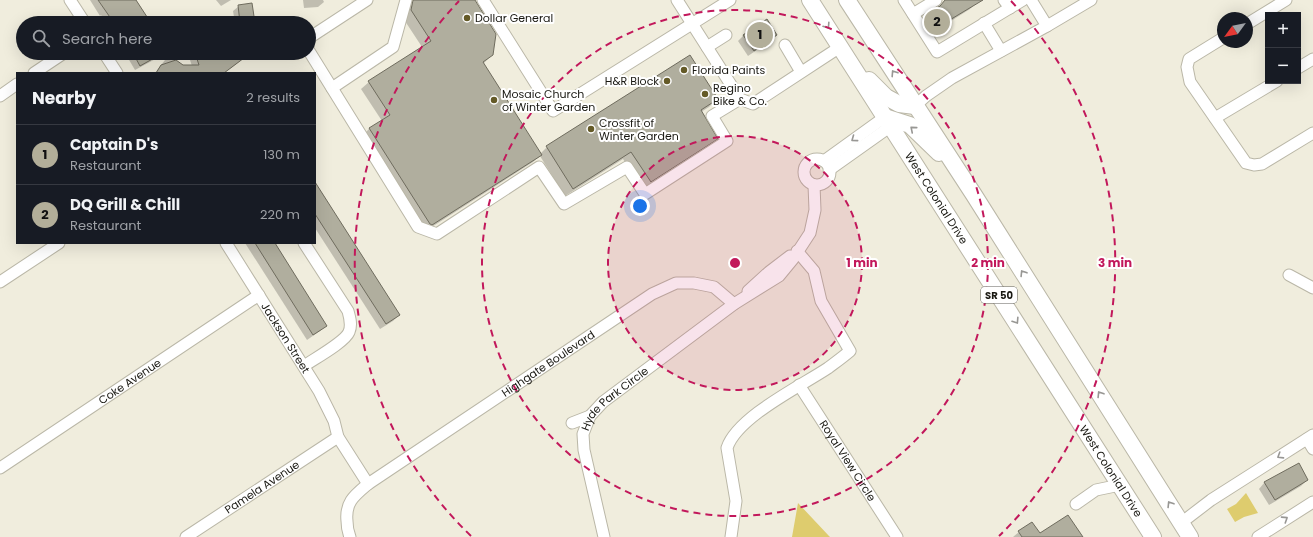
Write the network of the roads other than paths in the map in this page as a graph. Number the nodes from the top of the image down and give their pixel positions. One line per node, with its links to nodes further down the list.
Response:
1 (70, 0): 17 (street)
2 (367, 0): 22 (street)
3 (406, 0): 39 (street)
4 (483, 0): 20 (street)
5 (677, 0): 20 (street)
6 (730, 0): 20 (street)
7 (810, 0): 27 (highway, West Colonial Drive / SR 50, one-way to 27)
8 (847, 0): 42 (highway, SR 50, one-way to 8)
9 (905, 0): 16 (street)
10 (936, 0): 16 (street)
11 (1023, 0): 15 (street)
12 (1031, 0): 21 (street)
13 (1091, 0): 21 (street)
14 (1286, 0): 18 (street)
15 (1007, 4): 19 (street)
16 (913, 14): 19 (street)
17 (80, 16)
18 (1253, 20)
19 (984, 23): 28 (street)
20 (692, 24): 26 (street)
21 (1047, 26): 28 (street)
22 (316, 33)
23 (726, 35): 26 (street)
24 (1217, 42): 43 (street)
25 (785, 45): 36 (street)
26 (707, 47): 41 (street)
27 (842, 50): 36 (street); 42 (highway); 44 (highway, West Colonial Drive / SR 50)
28 (1001, 51): 42 (street)
29 (1313, 59): 33 (street)
30 (54, 60): 34 (street)
31 (109, 60): 35 (street)
32 (315, 60): 39 (street)
33 (1301, 66)
34 (36, 72)
35 (116, 72)
36 (802, 72): 41 (street)
37 (1271, 84): 43 (street)
38 (16, 85): 40 (street)
39 (332, 88): 41 (street)
40 (0, 96)
41 (740, 99)
42 (915, 106): 47 (highway, SR 50)
43 (1215, 118): 45 (street)
44 (888, 122): 46 (street); 47 (highway, one-way to 44); 67 (highway, West Colonial Drive / SR 50, one-way to 67)
45 (1313, 133)
46 (826, 166): 48 (street); 48 (street)
47 (961, 175): 70 (highway, SR 50, one-way to 47)
48 (814, 185): 52 (street, Hyde Park Circle)
49 (57, 244): 54 (street)
50 (227, 244): 56 (street, Jackson Street)
51 (305, 244): 58 (street)
52 (797, 251): 57 (street, Hyde Park Circle); 59 (street)
53 (1289, 274): 55 (street)
54 (0, 282)
55 (1313, 288)
56 (259, 295): 58 (street, Jackson Street); 65 (street, Coke Avenue)
57 (734, 304): 60 (street, Hyde Park Circle); 66 (street, Highgate Boulevard)
58 (304, 366): 62 (street, Jackson Street)
59 (799, 385): 74 (street); 75 (street, Royal View Circle)
60 (590, 416): 61 (street); 73 (street, Hyde Park Circle)
61 (572, 423)
62 (338, 437): 66 (street); 71 (street, Pamela Avenue)
63 (1311, 437): 64 (street); 70 (street, one-way to 70)
64 (1313, 449)
65 (0, 468)
66 (368, 484): 72 (street, Highgate Boulevard)
67 (1120, 484): 69 (street); 76 (highway, West Colonial Drive / SR 50); 77 (highway)
68 (1313, 502): 79 (street, one-way to 68)
69 (1076, 504)
70 (1181, 522): 78 (highway, SR 50)
71 (186, 537)
72 (350, 537)
73 (604, 537)
74 (731, 537)
75 (897, 537)
76 (1154, 537)
77 (1164, 537)
78 (1190, 537)
79 (1258, 537)

